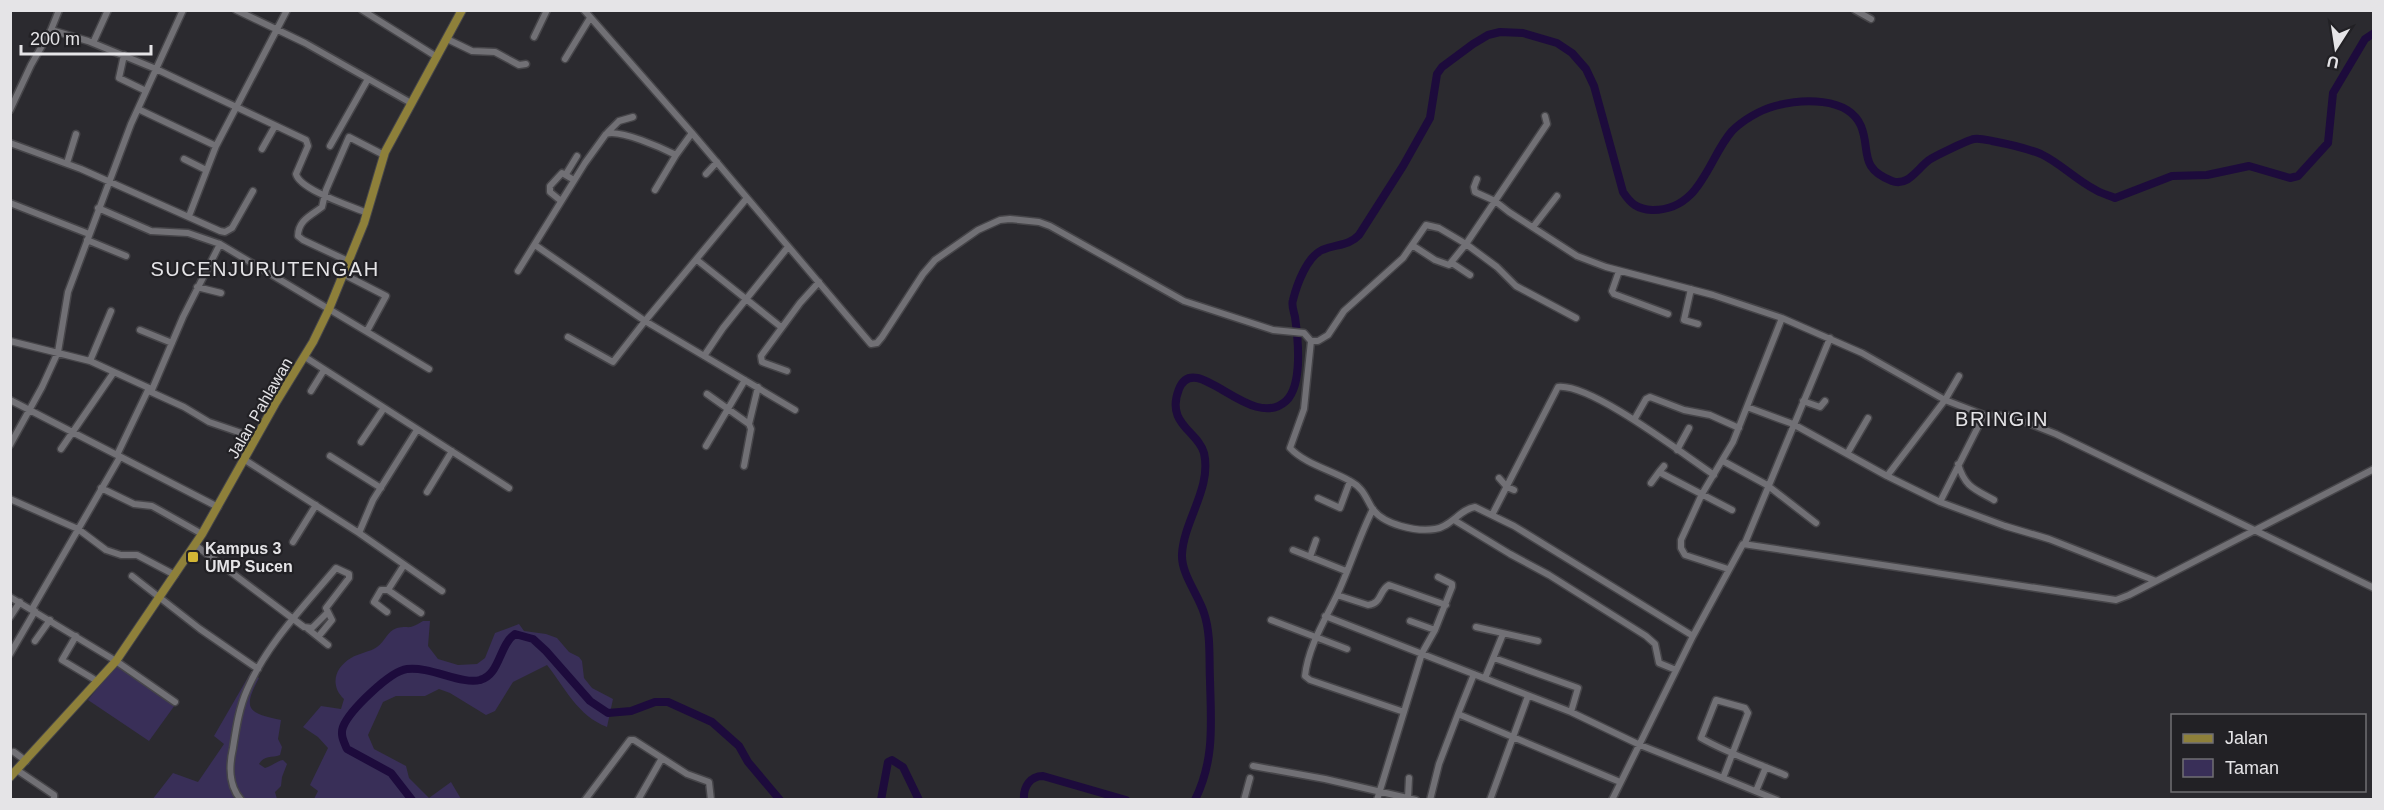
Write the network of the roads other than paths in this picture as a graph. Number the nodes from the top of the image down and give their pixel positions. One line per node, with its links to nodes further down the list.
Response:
1 (59, 10): 13 (street)
2 (108, 10): 17 (street)
3 (183, 10): 22 (street)
4 (236, 10): 14 (street)
5 (287, 10): 14 (street)
6 (362, 10): 19 (street)
7 (462, 10): 16 (main road, Jalan Pahlawan)
8 (547, 10): 15 (street)
9 (584, 10): 11 (street)
10 (1855, 10): 12 (street)
11 (590, 18): 20 (street); 33 (street)
12 (1871, 19)
13 (51, 30): 17 (street); 28 (street)
14 (277, 30): 23 (street); 26 (street)
15 (534, 37)
16 (447, 39): 19 (main road, Jalan Pahlawan); 21 (street)
17 (93, 43): 18 (street)
18 (124, 55): 22 (street); 24 (street)
19 (437, 57): 25 (main road, Jalan Pahlawan)
20 (565, 59)
21 (526, 64)
22 (156, 69): 24 (street); 26 (street)
23 (368, 79): 25 (street); 37 (street)
24 (146, 91): 27 (street)
25 (411, 103): 39 (main road, Jalan Pahlawan)
26 (236, 106): 31 (street); 36 (street)
27 (138, 109): 36 (street); 50 (street)
28 (10, 110)
29 (1545, 116): 57 (street)
30 (633, 117): 32 (street)
31 (275, 126): 38 (street); 53 (street)
32 (609, 132): 40 (street); 49 (street)
33 (692, 133): 40 (street); 43 (street)
34 (76, 134): 44 (street)
35 (10, 143): 44 (street)
36 (216, 146): 45 (street)
37 (330, 146)
38 (262, 149)
39 (384, 155): 53 (street); 60 (main road, Jalan Pahlawan)
40 (676, 155): 51 (street)
41 (577, 156): 46 (street)
42 (184, 159): 45 (street)
43 (717, 162): 47 (street); 55 (street)
44 (67, 163): 50 (street)
45 (206, 170): 61 (street)
46 (566, 174): 49 (street); 56 (street)
47 (706, 174)
48 (1477, 179): 57 (street)
49 (574, 180): 56 (street)
50 (109, 182): 59 (street); 61 (street)
51 (655, 190)
52 (253, 191): 61 (street)
53 (325, 196): 60 (street); 71 (street)
54 (1557, 196): 62 (street)
55 (747, 198): 68 (street); 70 (street)
56 (561, 201): 66 (street)
57 (1496, 201): 62 (street); 65 (street)
58 (10, 202): 63 (street)
59 (98, 208): 63 (street); 64 (street)
60 (367, 213): 71 (main road, Jalan Pahlawan)
61 (189, 216)
62 (1533, 227): 74 (street)
63 (88, 237): 69 (street); 97 (street)
64 (220, 244): 78 (street); 82 (street)
65 (1466, 244): 67 (street); 72 (street); 85 (street)
66 (536, 245): 73 (street); 87 (street)
67 (1412, 245): 72 (street); 95 (street)
68 (788, 247): 77 (street); 81 (street)
69 (126, 256)
70 (697, 260): 81 (street); 87 (street)
71 (348, 261): 75 (main road, Jalan Pahlawan)
72 (1452, 263): 76 (street)
73 (518, 271)
74 (1619, 271): 79 (street); 84 (street)
75 (343, 274): 82 (main road, Jalan Pahlawan); 91 (street)
76 (1470, 274)
77 (819, 282): 89 (street); 95 (street)
78 (197, 287): 80 (street); 96 (street)
79 (1691, 289): 86 (street); 88 (street)
80 (221, 293)
81 (746, 299): 89 (street); 98 (street)
82 (329, 309): 91 (street); 99 (main road, Jalan Pahlawan)
83 (111, 311): 100 (street)
84 (1668, 314)
85 (1576, 318)
86 (1782, 318): 93 (street); 115 (street)
87 (645, 321): 92 (street); 98 (street)
88 (1698, 324)
89 (781, 327): 103 (street)
90 (140, 330): 96 (street)
91 (367, 331): 101 (street)
92 (568, 337)
93 (1830, 338): 112 (street); 113 (street)
94 (10, 341): 97 (street)
95 (1311, 341): 149 (street)
96 (172, 343): 108 (street)
97 (58, 352): 100 (street); 117 (street)
98 (704, 356): 106 (street)
99 (305, 357): 102 (street); 129 (main road, Jalan Pahlawan)
100 (90, 361): 104 (street)
101 (429, 369)
102 (324, 370): 109 (street); 116 (street)
103 (787, 371)
104 (114, 372): 108 (street); 128 (street)
105 (1959, 376): 112 (street)
106 (745, 380): 107 (street); 118 (street)
107 (758, 387): 119 (street); 123 (street)
108 (150, 390): 129 (street); 137 (street)
109 (311, 391)
110 (707, 394): 118 (street)
111 (10, 400): 117 (street)
112 (1945, 400): 120 (street); 147 (street)
113 (1803, 401): 114 (street); 124 (street)
114 (1825, 401)
115 (1748, 407): 124 (street); 126 (street)
116 (384, 408): 127 (street); 130 (street)
117 (30, 410): 128 (street); 131 (street)
118 (728, 410): 123 (street); 132 (street)
119 (795, 410)
120 (1984, 415): 141 (street); 171 (street)
121 (1868, 418): 136 (street)
122 (1634, 420): 126 (street); 134 (street); 152 (street)
123 (749, 424): 143 (street)
124 (1793, 424): 136 (street); 151 (street)
125 (1689, 428): 134 (street)
126 (1739, 428): 140 (street)
127 (417, 430): 135 (street); 154 (street)
128 (72, 432): 133 (street); 137 (street)
129 (256, 438): 139 (main road, Jalan Pahlawan)
130 (361, 442)
131 (10, 445)
132 (706, 446)
133 (61, 449)
134 (1677, 450): 146 (street)
135 (452, 451): 155 (street); 157 (street)
136 (1847, 454): 147 (street)
137 (118, 456): 153 (street); 164 (street)
138 (330, 456): 154 (street)
139 (245, 460): 163 (street); 164 (main road, Jalan Pahlawan)
140 (1723, 461): 146 (street); 151 (street)
141 (1958, 464): 161 (street); 162 (street)
142 (1664, 465): 145 (street)
143 (744, 466)
144 (2373, 469): 171 (street)
145 (1659, 472): 150 (street); 158 (street)
146 (1714, 475): 158 (street)
147 (1887, 476): 162 (street)
148 (1499, 478): 152 (street)
149 (1350, 481): 159 (street); 165 (street)
150 (1651, 483)
151 (1767, 485): 169 (street); 176 (street)
152 (1507, 487): 156 (street); 167 (street)
153 (101, 488): 170 (street); 173 (street)
154 (381, 488): 172 (street)
155 (509, 488)
156 (1514, 490)
157 (427, 492)
158 (1702, 494): 166 (street); 181 (street)
159 (1318, 498)
160 (10, 499): 170 (street)
161 (1994, 500)
162 (1940, 502): 186 (street)
163 (316, 505): 172 (street); 175 (street)
164 (218, 507): 173 (main road, Jalan Pahlawan)
165 (1373, 509): 168 (street); 182 (street)
166 (1732, 510)
167 (1492, 515): 168 (street); 210 (street)
168 (1454, 520): 222 (street)
169 (1816, 522)
170 (78, 529): 183 (street); 195 (street)
171 (2254, 530): 186 (street); 187 (street)
172 (359, 533): 180 (street)
173 (202, 534): 177 (main road, Jalan Pahlawan)
174 (1316, 540): 179 (street)
175 (293, 542)
176 (1745, 543): 181 (street); 186 (street)
177 (195, 545): 183 (main road, Jalan Pahlawan); 202 (street)
178 (1293, 550): 179 (street)
179 (1310, 557): 182 (street)
180 (404, 564): 188 (street); 189 (street)
181 (1728, 569): 210 (street)
182 (1346, 571): 190 (street)
183 (175, 575): 191 (main road, Jalan Pahlawan)
184 (132, 576): 191 (street)
185 (1438, 577): 194 (street)
186 (2156, 581)
187 (2373, 588)
188 (388, 590): 196 (street); 198 (street)
189 (442, 591)
190 (1337, 595): 194 (street); 199 (street)
191 (160, 596): 220 (main road, Jalan Pahlawan); 221 (street)
192 (10, 597): 193 (street)
193 (20, 602): 195 (street); 200 (street)
194 (1446, 605): 207 (street)
195 (34, 610): 201 (street); 218 (street)
196 (387, 612)
197 (327, 613): 202 (street); 206 (street); 211 (street)
198 (421, 613)
199 (1325, 616): 212 (street); 217 (street)
200 (10, 617)
201 (50, 620): 209 (street); 214 (street)
202 (294, 620): 206 (street); 221 (street)
203 (1271, 620): 212 (street)
204 (1410, 621): 207 (street)
205 (1476, 627): 208 (street)
206 (308, 629): 211 (street)
207 (1435, 630): 217 (street)
208 (1503, 634): 213 (street); 219 (street)
209 (76, 636): 220 (street); 225 (street)
210 (1693, 636): 222 (street)
211 (318, 637): 215 (street)
212 (1316, 638): 216 (street); 228 (street)
213 (1538, 640)
214 (35, 641)
215 (328, 645)
216 (1347, 649)
217 (1422, 653): 223 (street); 228 (street)
218 (10, 654)
219 (1494, 658): 224 (street); 229 (street)
220 (116, 661): 225 (main road, Jalan Pahlawan); 227 (street)
221 (258, 669): 250 (street)
222 (1676, 670): 232 (street)
223 (1474, 674): 224 (street); 230 (street)
224 (1485, 678): 226 (street)
225 (97, 681): 236 (main road, Jalan Pahlawan)
226 (1528, 696): 229 (street); 231 (street)
227 (175, 702)
228 (1404, 712): 246 (street)
229 (1571, 712): 232 (street)
230 (1458, 714): 231 (street); 257 (street)
231 (1512, 737): 245 (street); 258 (street)
232 (1640, 745): 244 (street); 245 (street)
233 (14, 752): 236 (street)
234 (1734, 753): 234 (street); 238 (street); 244 (street)
235 (662, 758): 251 (street); 252 (street); 253 (street)
236 (26, 761): 239 (main road, Jalan Pahlawan)
237 (1253, 766): 246 (street)
238 (1766, 767): 240 (street); 247 (street)
239 (17, 770): 241 (main road, Jalan Pahlawan); 249 (street)
240 (1785, 775)
241 (10, 777)
242 (1250, 778): 254 (street)
243 (1409, 778): 248 (street)
244 (1723, 778): 247 (street)
245 (1620, 782): 259 (street)
246 (1380, 791): 248 (street); 255 (street)
247 (1756, 791): 260 (street)
248 (1408, 798): 256 (street)
249 (54, 800)
250 (241, 800)
251 (585, 800)
252 (638, 800)
253 (711, 800)
254 (1244, 800)
255 (1377, 800)
256 (1416, 800)
257 (1430, 800)
258 (1490, 800)
259 (1612, 800)
260 (1777, 800)

